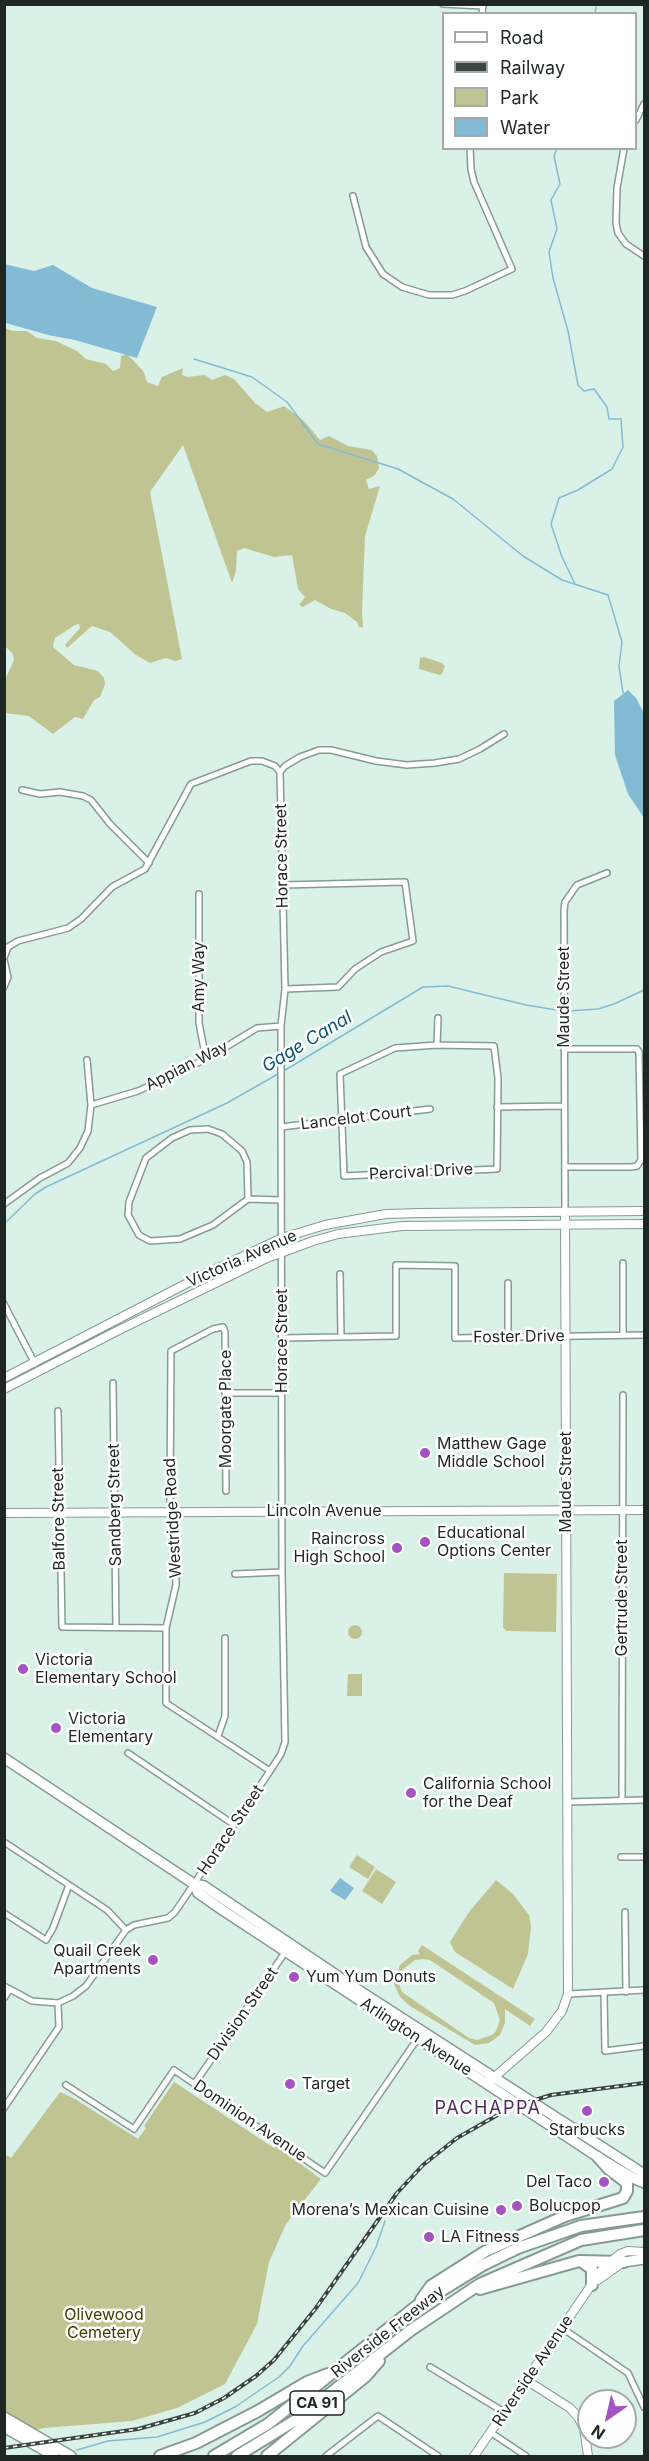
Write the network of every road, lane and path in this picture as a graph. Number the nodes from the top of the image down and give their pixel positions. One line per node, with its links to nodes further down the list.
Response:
1 (443, 4): 2 (street)
2 (483, 5)
3 (645, 104): 4 (street)
4 (637, 118)
5 (470, 150): 7 (street)
6 (624, 150): 8 (street)
7 (353, 196)
8 (645, 256)
9 (504, 734): 11 (street)
10 (275, 766): 11 (street); 12 (street); 14 (street)
11 (285, 766): 12 (street)
12 (280, 772): 16 (street, Horace Street)
13 (22, 790): 14 (street)
14 (149, 863): 18 (street)
15 (607, 873): 24 (street, Maude Street)
16 (282, 885): 20 (street, Horace Street); 20 (street)
17 (200, 894): 25 (street, Amy Way)
18 (4, 959): 19 (street)
19 (4, 987)
20 (285, 989): 22 (street, Horace Street)
21 (438, 1018): 23 (street)
22 (281, 1026): 25 (street, Appian Way); 32 (street, Horace Street)
23 (437, 1046): 29 (street); 31 (street)
24 (564, 1049): 28 (street, Maude Street); 33 (street)
25 (206, 1059): 27 (street, Appian Way)
26 (87, 1060): 27 (street)
27 (91, 1105): 36 (street)
28 (564, 1106): 29 (street); 33 (street, Maude Street)
29 (497, 1107): 31 (street, Percival Drive)
30 (430, 1109): 31 (street, Lancelot Court)
31 (341, 1119): 32 (street, Lancelot Court)
32 (282, 1128): 35 (street, Horace Street)
33 (565, 1167): 38 (street, Maude Street)
34 (248, 1199): 34 (street); 35 (street)
35 (281, 1200): 41 (street, Horace Street)
36 (4, 1204)
37 (645, 1211): 38 (main road, Victoria Avenue)
38 (565, 1212): 39 (main road, Maude Street); 41 (main road, Victoria Avenue)
39 (566, 1224): 40 (main road, Victoria Avenue); 42 (main road, Victoria Avenue); 51 (main road, Maude Street)
40 (645, 1224)
41 (282, 1238): 42 (street, Horace Street); 54 (main road, Victoria Avenue)
42 (282, 1252): 53 (street, Horace Street); 55 (main road, Victoria Avenue)
43 (622, 1263): 48 (street)
44 (340, 1274): 50 (street)
45 (508, 1283): 52 (street)
46 (4, 1304): 54 (street)
47 (223, 1327): 59 (street, Moorgate Place); 67 (street, Westridge Road)
48 (623, 1335): 49 (street, Foster Drive); 51 (street, Foster Drive)
49 (645, 1335)
50 (341, 1336): 52 (street, Foster Drive); 53 (street, Foster Drive)
51 (565, 1336): 52 (street, Foster Drive); 64 (main road, Maude Street)
52 (508, 1337)
53 (283, 1338): 60 (street, Horace Street)
54 (34, 1363): 55 (street); 56 (main road, Victoria Avenue)
55 (39, 1372): 58 (main road, Victoria Avenue)
56 (4, 1378)
57 (113, 1383): 68 (street, Sandberg Street)
58 (4, 1389)
59 (225, 1393): 60 (street); 63 (street, Moorgate Place)
60 (282, 1393): 69 (street, Horace Street)
61 (623, 1395): 65 (street, Gertrude Street)
62 (58, 1411): 71 (street, Balfore Street)
63 (226, 1491)
64 (566, 1510): 65 (main road, Lincoln Avenue); 69 (main road, Lincoln Avenue); 83 (main road, Maude Street)
65 (623, 1510): 66 (main road, Lincoln Avenue); 81 (street, Gertrude Street)
66 (645, 1510)
67 (172, 1511): 68 (main road, Lincoln Avenue); 69 (main road, Lincoln Avenue); 75 (street, Westridge Road)
68 (115, 1512): 71 (main road, Lincoln Avenue); 74 (street, Sandberg Street)
69 (283, 1512): 72 (street, Horace Street)
70 (4, 1513): 71 (main road, Lincoln Avenue)
71 (59, 1513): 74 (street, Balfore Street)
72 (282, 1572): 73 (street); 80 (street, Horace Street)
73 (235, 1574)
74 (116, 1628): 75 (street)
75 (166, 1628): 77 (street, Westridge Road)
76 (225, 1638): 77 (street)
77 (218, 1736): 80 (street, Westridge Road)
78 (128, 1753): 84 (street)
79 (4, 1758): 88 (main road, Arlington Avenue)
80 (270, 1771): 84 (street, Horace Street)
81 (622, 1800): 82 (street); 83 (street)
82 (645, 1800)
83 (568, 1802): 99 (main road, Maude Street)
84 (233, 1824): 88 (street, Horace Street)
85 (4, 1842): 89 (street)
86 (621, 1857): 87 (street)
87 (645, 1857)
88 (194, 1884): 92 (street, Horace Street); 93 (main road, Arlington Avenue)
89 (69, 1885): 91 (street); 92 (street)
90 (625, 1912): 97 (street)
91 (4, 1913)
92 (126, 1930): 101 (street)
93 (288, 1948): 102 (main road, Arlington Avenue); 105 (street, Division Street)
94 (4, 1986): 95 (street)
95 (10, 1989): 100 (street); 101 (street)
96 (645, 1990): 97 (street)
97 (626, 1992): 98 (street)
98 (604, 1993): 99 (street); 103 (street)
99 (568, 1994): 104 (main road, Maude Street)
100 (4, 1998)
101 (58, 2003): 108 (street)
102 (420, 2035): 104 (main road, Arlington Avenue); 105 (street, Dominion Avenue); 106 (main road, Arlington Avenue)
103 (645, 2046)
104 (495, 2076): 106 (main road, Maude Street); 110 (main road, Arlington Avenue)
105 (195, 2083): 107 (street, Dominion Avenue)
106 (487, 2084): 109 (main road, Arlington Avenue)
107 (66, 2085)
108 (4, 2108)
109 (598, 2157): 111 (main road, Arlington Avenue); 121 (highway)
110 (645, 2174)
111 (645, 2183)
112 (645, 2217): 121 (highway, Riverside Freeway / CA 91)
113 (645, 2230): 120 (highway, Riverside Freeway / CA 91)
114 (645, 2252): 118 (main road)
115 (645, 2259): 117 (main road, Riverside Avenue)
116 (579, 2260): 118 (highway); 119 (highway); 120 (highway)
117 (624, 2262): 118 (highway); 119 (main road, Riverside Avenue)
118 (608, 2263): 119 (main road, Riverside Avenue)
119 (592, 2285): 122 (main road, Riverside Avenue)
120 (468, 2291): 123 (highway, Riverside Freeway / CA 91)
121 (418, 2305): 125 (highway, Riverside Freeway / CA 91)
122 (562, 2328): 126 (main road, Riverside Avenue); 127 (street)
123 (392, 2344): 136 (highway, Riverside Freeway / CA 91); 137 (highway)
124 (430, 2367): 128 (street)
125 (337, 2371): 134 (highway); 135 (highway, Riverside Freeway / CA 91)
126 (526, 2380): 128 (main road, Riverside Avenue); 142 (main road)
127 (645, 2407)
128 (504, 2412): 131 (main road, Riverside Avenue)
129 (4, 2417): 133 (main road)
130 (4, 2427): 132 (main road)
131 (490, 2432): 140 (main road, Riverside Avenue); 141 (street)
132 (54, 2457)
133 (71, 2457)
134 (160, 2457)
135 (214, 2457)
136 (237, 2457)
137 (267, 2457)
138 (326, 2457): 139 (street)
139 (438, 2457)
140 (474, 2457)
141 (526, 2457)
142 (588, 2457)

